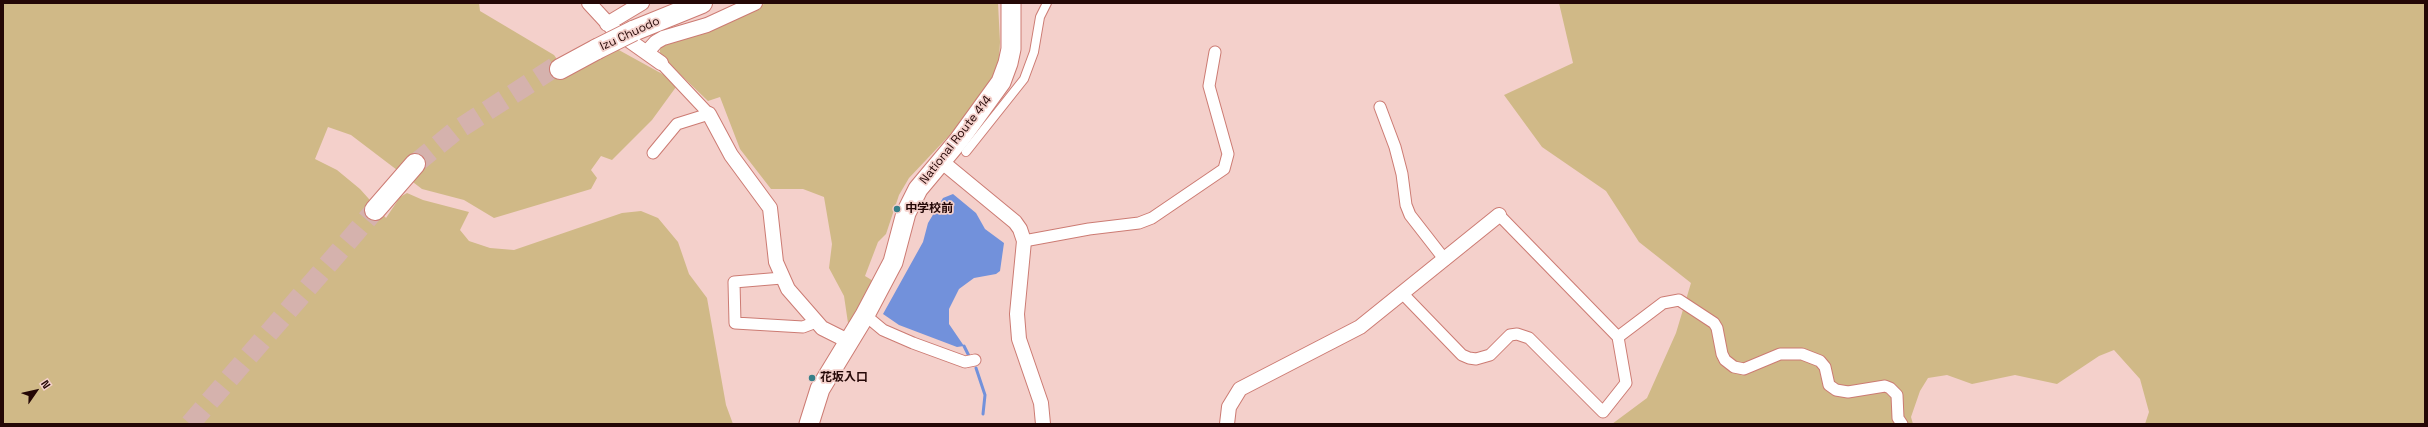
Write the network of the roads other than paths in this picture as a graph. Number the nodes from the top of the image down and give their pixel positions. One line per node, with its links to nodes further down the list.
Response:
1 (589, 3): 8 (street)
2 (642, 3): 8 (street)
3 (673, 3): 9 (highway)
4 (699, 3): 9 (highway, Izu Chuodo)
5 (755, 3): 10 (street)
6 (1011, 3): 18 (highway, National Route 414)
7 (1047, 3): 16 (street)
8 (607, 24): 10 (street)
9 (633, 28): 13 (highway, Izu Chuodo, bridge)
10 (647, 52): 12 (street)
11 (1215, 52): 22 (street)
12 (661, 63): 15 (street)
13 (559, 67)
14 (1380, 107): 23 (street)
15 (709, 114): 17 (street); 24 (street)
16 (966, 152)
17 (653, 153)
18 (941, 161): 22 (street); 26 (highway, National Route 414)
19 (417, 166): 20 (highway)
20 (377, 212)
21 (1499, 215): 23 (street); 28 (street)
22 (1024, 241): 32 (street)
23 (1445, 260): 25 (street)
24 (782, 278): 27 (street); 27 (street)
25 (1402, 294): 28 (street); 33 (street)
26 (865, 315): 29 (highway, National Route 414); 30 (street)
27 (816, 322): 29 (street)
28 (1618, 337): 34 (street)
29 (848, 341): 31 (highway, National Route 414)
30 (975, 360)
31 (809, 424)
32 (1043, 424)
33 (1227, 424)
34 (1902, 424)

